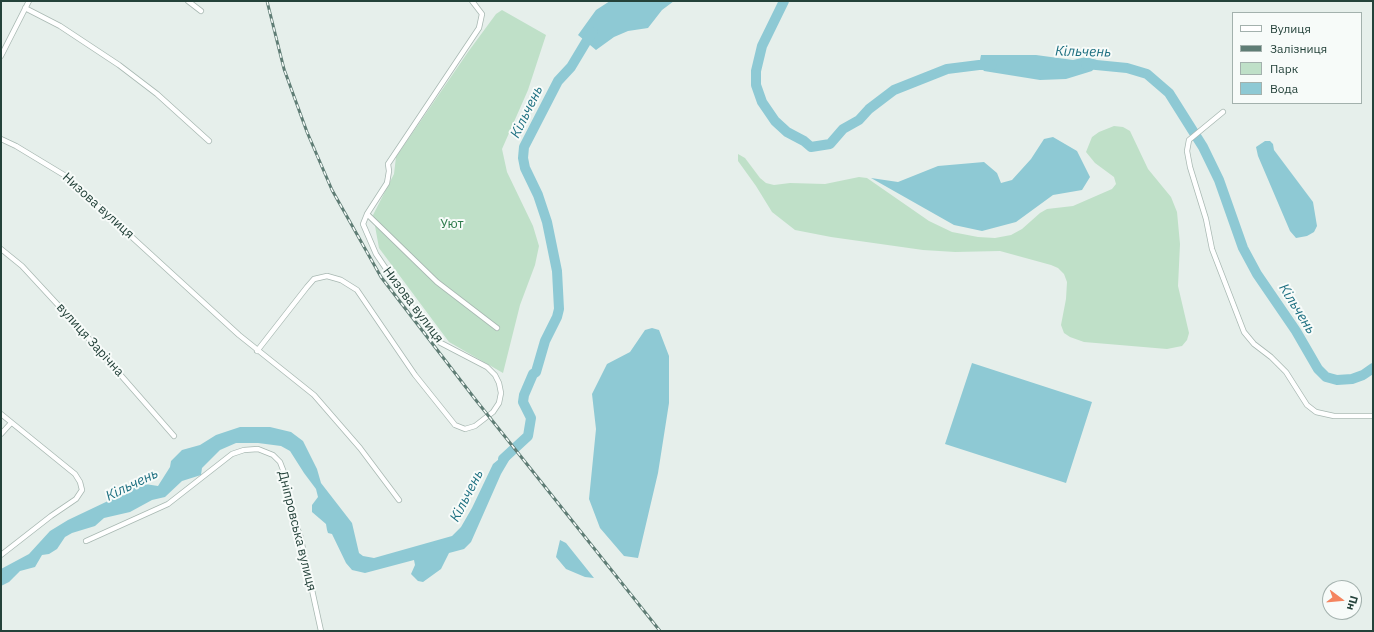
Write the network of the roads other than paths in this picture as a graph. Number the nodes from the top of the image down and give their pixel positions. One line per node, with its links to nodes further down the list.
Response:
1 (29, 1): 4 (street)
2 (188, 1): 5 (street)
3 (472, 1): 11 (street)
4 (25, 8): 6 (street); 10 (street)
5 (201, 11)
6 (3, 46): 7 (street)
7 (1, 56)
8 (1223, 112): 16 (street)
9 (1, 139): 14 (street, Низова вулиця)
10 (209, 142)
11 (367, 214): 13 (street); 14 (street, Низова вулиця)
12 (1, 249): 19 (street, вулиця Зарічна)
13 (497, 328)
14 (257, 351): 20 (street, Низова вулиця)
15 (1, 414): 17 (street)
16 (1373, 416)
17 (12, 423): 18 (street); 22 (street)
18 (1, 434)
19 (174, 436)
20 (399, 500)
21 (86, 541): 23 (street, Дніпровська вулиця)
22 (1, 555)
23 (321, 631)

